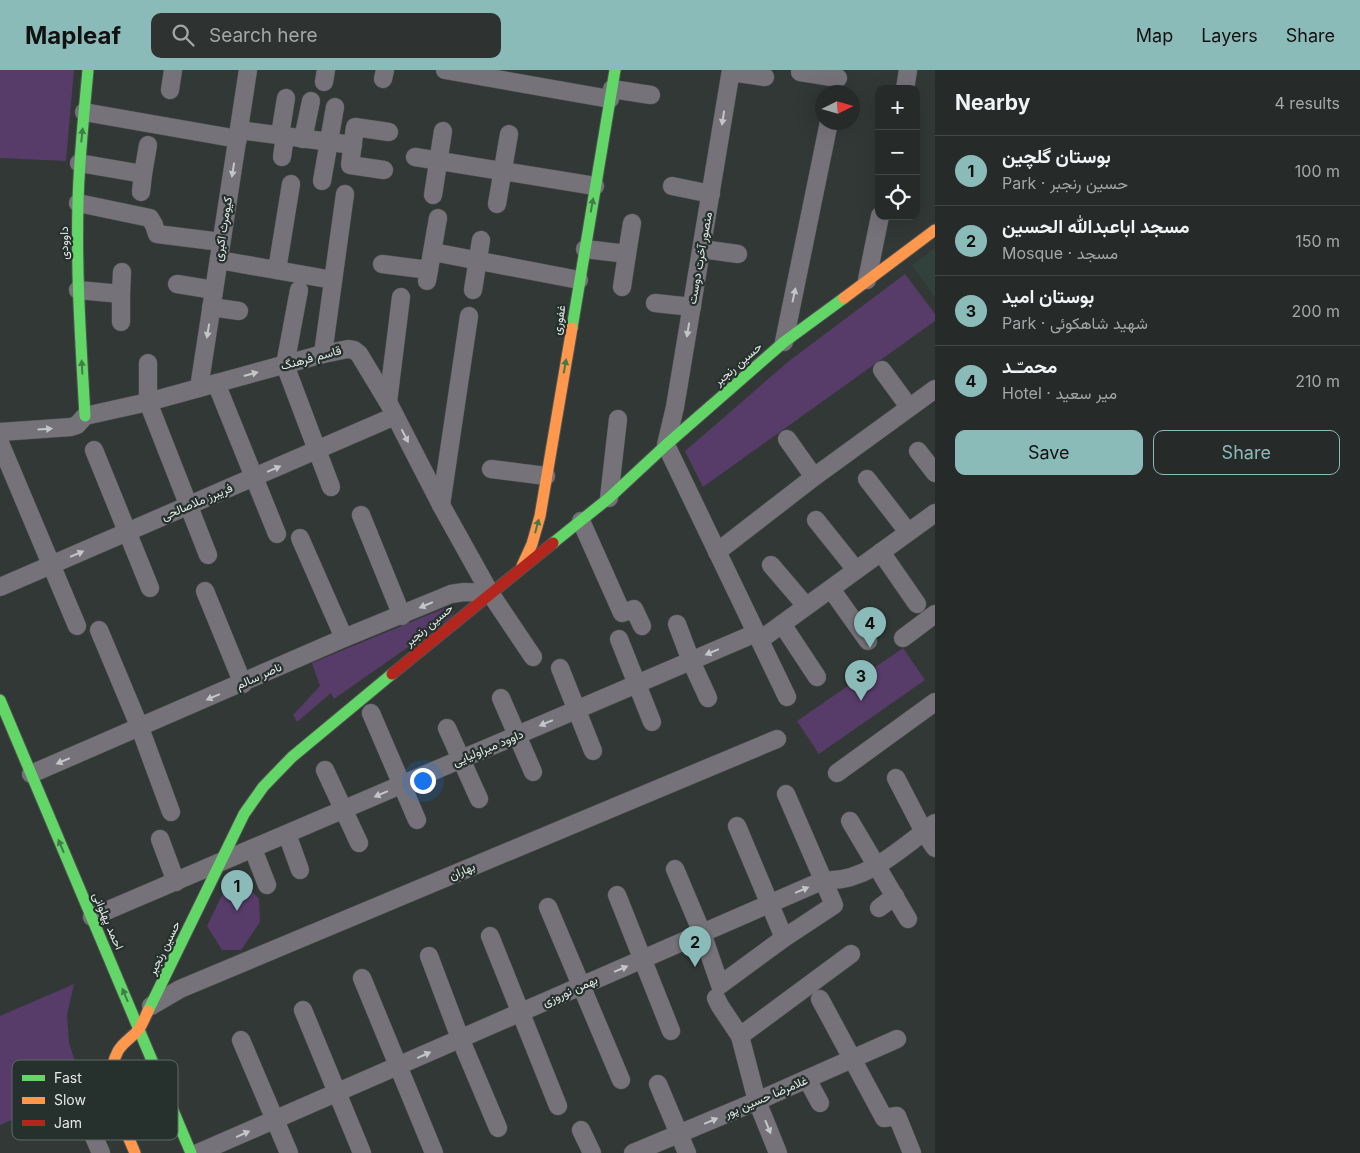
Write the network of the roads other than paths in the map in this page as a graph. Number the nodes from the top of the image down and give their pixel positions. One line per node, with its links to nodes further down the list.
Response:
1 (88, 70): 18 (street, داوودی)
2 (173, 70): 12 (street)
3 (248, 70): 22 (street, کیومرث اکبری)
4 (445, 70): 13 (street)
5 (615, 70): 13 (street, غفوری)
6 (908, 70): 11 (street)
7 (731, 71): 9 (street); 42 (street, منصور آخرت دوست, one-way to 42)
8 (800, 72): 10 (street)
9 (765, 77)
10 (838, 80)
11 (906, 85)
12 (170, 90)
13 (611, 94): 14 (street); 38 (street, غفوری)
14 (651, 95)
15 (286, 98): 24 (street)
16 (311, 101): 25 (street)
17 (335, 108): 26 (street)
18 (84, 112): 22 (street); 32 (street, داوودی, one-way to 18)
19 (827, 130): 78 (street, one-way to 19)
20 (443, 131): 31 (street)
21 (389, 132): 28 (street)
22 (238, 134): 24 (street); 51 (street, کیومرث اکبری, one-way to 51)
23 (509, 134): 34 (street)
24 (282, 136): 25 (street); 29 (street)
25 (303, 139): 26 (street)
26 (329, 142): 28 (street); 36 (street)
27 (148, 145): 35 (street)
28 (353, 145): 33 (street)
29 (282, 157)
30 (415, 157): 31 (street)
31 (439, 160): 34 (street); 43 (street)
32 (79, 163): 35 (street); 44 (street, داوودی)
33 (384, 170)
34 (503, 171): 38 (street); 45 (street)
35 (143, 174): 40 (street)
36 (322, 181)
37 (291, 184): 60 (street)
38 (596, 186): 52 (street, غفوری, one-way to 38)
39 (672, 186): 42 (street)
40 (141, 192)
41 (345, 194): 62 (street)
42 (711, 194): 53 (street, منصور آخرت دوست)
43 (433, 195)
44 (78, 204): 51 (street); 67 (street, داوودی)
45 (497, 204)
46 (438, 218): 54 (street)
47 (879, 220): 64 (street)
48 (632, 223): 55 (street)
49 (935, 230): 64 (street, حسین رنجبر)
50 (481, 240): 58 (street)
51 (221, 242): 57 (street, کیومرث اکبری)
52 (585, 248): 55 (street); 63 (street, غفوری)
53 (702, 248): 56 (street); 74 (street, منصور آخرت دوست)
54 (433, 252): 58 (street); 59 (street)
55 (626, 254): 66 (street)
56 (738, 254)
57 (219, 260): 60 (street); 72 (street, کیومرث اکبری)
58 (477, 261): 63 (street); 69 (street)
59 (382, 264)
60 (277, 270): 62 (street)
61 (122, 272): 70 (street)
62 (334, 276): 79 (street)
63 (579, 280): 100 (street, غفوری, one-way to 63)
64 (867, 280): 78 (street, حسین رنجبر)
65 (177, 284): 72 (street)
66 (622, 287)
67 (78, 290): 70 (street); 89 (street, داوودی, one-way to 67)
68 (298, 290): 81 (street)
69 (473, 290)
70 (121, 294): 77 (street)
71 (401, 297): 88 (street)
72 (213, 299): 75 (street); 84 (street, کیومرث اکبری, one-way to 84)
73 (655, 303): 74 (street)
74 (692, 307): 94 (street, منصور آخرت دوست, one-way to 94)
75 (239, 311)
76 (469, 316): 106 (street)
77 (120, 322)
78 (784, 342): 94 (street, حسین رنجبر)
79 (323, 354): 81 (street, قاسم فرهنگ); 88 (street, قاسم فرهنگ)
80 (148, 362): 86 (street)
81 (285, 366): 83 (street, قاسم فرهنگ, one-way to 81); 96 (street)
82 (882, 370): 87 (street)
83 (216, 383): 84 (street, قاسم فرهنگ); 102 (street)
84 (199, 388): 86 (street, قاسم فرهنگ)
85 (935, 389): 87 (street)
86 (148, 402): 89 (street, قاسم فرهنگ); 107 (street)
87 (909, 407): 101 (street)
88 (391, 409): 96 (street, فریبرز ملاصالحی); 106 (street, قاسم فرهنگ, one-way to 106)
89 (85, 416): 91 (street, قاسم فرهنگ, one-way to 89)
90 (618, 419): 105 (street)
91 (0, 432)
92 (787, 439): 101 (street)
93 (0, 443): 119 (street)
94 (666, 445): 105 (street, حسین رنجبر); 116 (street)
95 (94, 450): 112 (street)
96 (317, 450): 102 (street, فریبرز ملاصالحی, one-way to 96); 104 (street)
97 (918, 452): 99 (street)
98 (491, 469): 100 (street)
99 (935, 473)
100 (546, 476): 122 (street, غفوری, one-way to 100)
101 (814, 477): 116 (street)
102 (253, 478): 107 (street, فریبرز ملاصالحی); 114 (street)
103 (867, 479): 113 (street)
104 (331, 487)
105 (609, 498): 111 (street, حسین رنجبر)
106 (441, 505): 127 (street, قاسم فرهنگ)
107 (188, 506): 112 (street, فریبرز ملاصالحی); 118 (street)
108 (934, 514): 113 (street, داوود میراولیایی)
109 (361, 515): 131 (street)
110 (816, 520): 121 (street)
111 (581, 521): 122 (street, حسین رنجبر); 135 (street)
112 (127, 532): 119 (street, فریبرز ملاصالحی, one-way to 112); 124 (street)
113 (908, 532): 117 (street, داوود میراولیایی)
114 (276, 534)
115 (300, 538): 138 (street)
116 (717, 552): 137 (street)
117 (881, 552): 121 (street, داوود میراولیایی); 128 (street)
118 (208, 555)
119 (51, 565): 123 (street, فریبرز ملاصالحی); 134 (street)
120 (771, 566): 129 (street)
121 (856, 570): 125 (street, داوود میراولیایی)
122 (519, 571): 127 (street, حسین رنجبر)
123 (0, 587)
124 (150, 588)
125 (831, 588): 129 (street, داوود میراولیایی); 141 (street)
126 (206, 591): 146 (street)
127 (490, 592): 131 (street, ناصر سالم, one-way to 131); 142 (street, قاسم فرهنگ); 181 (street, حسین رنجبر)
128 (916, 604)
129 (806, 606): 133 (street, داوود میراولیایی)
130 (935, 614): 139 (street)
131 (402, 616): 138 (street, ناصر سالم)
132 (678, 624): 143 (street)
133 (782, 624): 137 (street, داوود میراولیایی); 145 (street)
134 (77, 626)
135 (642, 626)
136 (99, 630): 156 (street)
137 (758, 636): 143 (street, داوود میراولیایی, one-way to 143); 148 (street)
138 (344, 638): 146 (street, ناصر سالم)
139 (903, 638)
140 (619, 639): 147 (street)
141 (868, 641)
142 (533, 657)
143 (691, 661): 147 (street, داوود میراولیایی); 150 (street)
144 (560, 668): 153 (street)
145 (817, 677)
146 (243, 684): 156 (street, ناصر سالم, one-way to 156)
147 (637, 684): 153 (street, داوود میراولیایی); 155 (street)
148 (787, 697)
149 (501, 698): 158 (street)
150 (708, 698)
151 (0, 700): 165 (street, احمد پهلوانی)
152 (935, 702): 164 (street)
153 (577, 710): 158 (street, داوود میراولیایی, one-way to 158); 160 (street)
154 (372, 713): 167 (street)
155 (652, 722)
156 (140, 728): 165 (street, ناصر سالم, one-way to 165); 171 (street)
157 (447, 728): 161 (street)
158 (517, 736): 161 (street, داوود میراولیایی); 163 (street)
159 (776, 739): 205 (street, بهاران)
160 (593, 750)
161 (461, 760): 167 (street, داوود میراولیایی); 169 (street)
162 (326, 770): 170 (street)
163 (533, 772)
164 (838, 772)
165 (31, 774): 193 (street, احمد پهلوانی, one-way to 165)
166 (896, 778): 175 (street)
167 (403, 784): 170 (street, داوود میراولیایی, one-way to 170); 172 (street)
168 (786, 794): 185 (street)
169 (479, 799)
170 (345, 810): 176 (street, داوود میراولیایی); 178 (street)
171 (171, 812)
172 (417, 820)
173 (850, 821): 182 (street)
174 (736, 826): 190 (street)
175 (929, 828): 179 (street); 182 (street, بهمن نوروزی)
176 (287, 834): 180 (street, داوود میراولیایی); 184 (street)
177 (160, 839): 186 (street)
178 (359, 843)
179 (935, 848)
180 (253, 849): 181 (street, داوود میراولیایی); 187 (street)
181 (218, 864): 186 (street, داوود میراولیایی); 205 (street, حسین رنجبر)
182 (877, 866): 185 (street, بهمن نوروزی); 189 (street)
183 (675, 869): 195 (street)
184 (300, 870)
185 (824, 880): 190 (street, بهمن نوروزی, one-way to 185); 197 (street)
186 (176, 882): 193 (street, داوود میراولیایی)
187 (267, 886)
188 (617, 894): 200 (street)
189 (895, 896): 192 (street); 194 (street)
190 (769, 904): 195 (street, بهمن نوروزی); 197 (street)
191 (548, 906): 202 (street)
192 (879, 908)
193 (92, 917): 208 (street, احمد پهلوانی, one-way to 193)
194 (908, 919)
195 (702, 933): 200 (street, بهمن نوروزی); 203 (street)
196 (490, 936): 207 (street)
197 (784, 938): 203 (street)
198 (851, 954): 210 (street)
199 (429, 956): 211 (street)
200 (643, 959): 202 (street, بهمن نوروزی, one-way to 200); 209 (street)
201 (362, 978): 217 (street)
202 (582, 986): 207 (street, بهمن نوروزی); 219 (street)
203 (718, 991): 210 (street)
204 (820, 999): 214 (street)
205 (149, 1008): 208 (street, حسین رنجبر)
206 (303, 1010): 221 (street)
207 (520, 1012): 211 (street, بهمن نوروزی); 224 (street)
208 (139, 1028): 215 (street, حسین رنجبر); 216 (street, احمد پهلوانی)
209 (671, 1031)
210 (740, 1036): 222 (street)
211 (460, 1038): 217 (street, بهمن نوروزی, one-way to 211); 227 (street)
212 (897, 1039): 214 (street, غلامرضا حسین پور)
213 (242, 1040): 225 (street)
214 (852, 1059): 218 (street, غلامرضا حسین پور); 232 (street)
215 (114, 1060)
216 (152, 1060)
217 (398, 1066): 221 (street, بهمن نوروزی); 239 (street)
218 (807, 1079): 222 (street, غلامرضا حسین پور); 223 (street)
219 (621, 1080)
220 (658, 1084): 229 (street)
221 (336, 1093): 225 (street, بهمن نوروزی); 238 (street)
222 (757, 1101): 229 (street, غلامرضا حسین پور, one-way to 222); 243 (street, one-way to 243)
223 (820, 1103)
224 (558, 1106)
225 (274, 1120): 236 (street, بهمن نوروزی, one-way to 225); 237 (street)
226 (178, 1122): 235 (street, احمد پهلوانی)
227 (498, 1128)
228 (581, 1130): 240 (street)
229 (679, 1134): 241 (street, غلامرضا حسین پور); 242 (street)
230 (95, 1140): 233 (street)
231 (130, 1140): 234 (street, حسین رنجبر)
232 (909, 1152)
233 (101, 1153)
234 (135, 1153)
235 (191, 1153)
236 (198, 1153)
237 (289, 1153)
238 (362, 1153)
239 (434, 1153)
240 (592, 1153)
241 (633, 1153)
242 (687, 1153)
243 (778, 1153)

